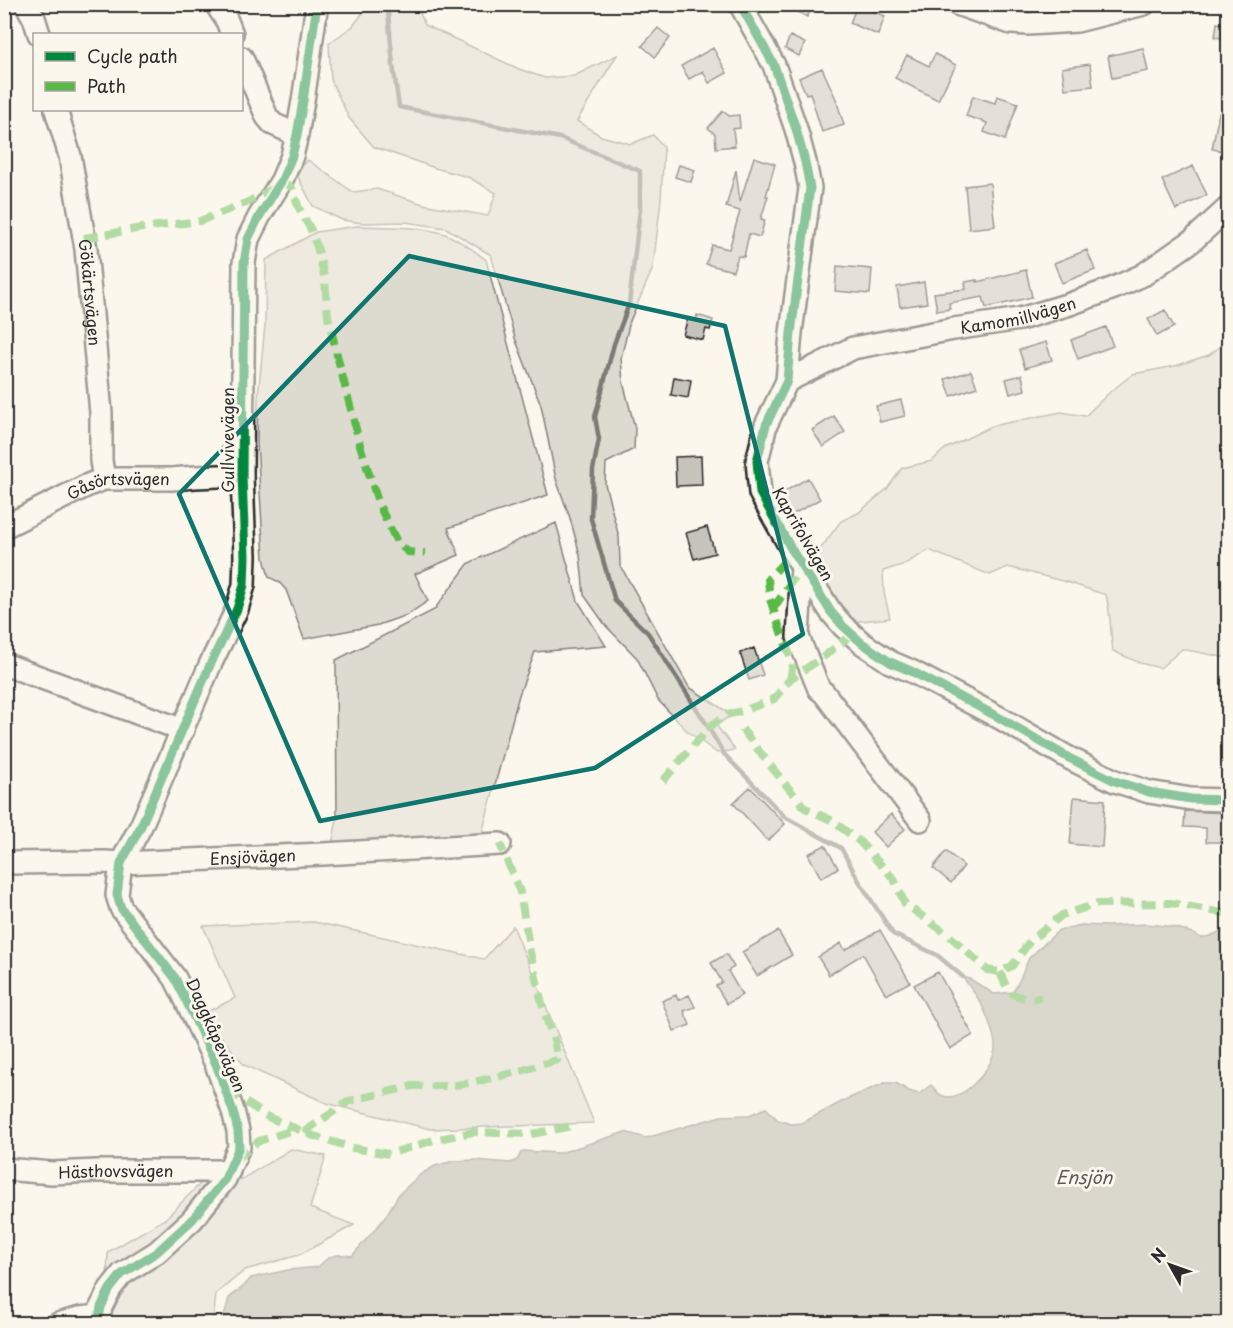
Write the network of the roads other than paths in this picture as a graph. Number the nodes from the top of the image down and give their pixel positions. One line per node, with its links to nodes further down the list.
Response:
1 (26, 4): 7 (street)
2 (216, 4): 8 (street)
3 (316, 4): 11 (street, Gullvivevägen)
4 (740, 4): 13 (street, Kaprifolvägen)
5 (957, 4): 6 (street)
6 (1144, 4)
7 (39, 33)
8 (232, 33)
9 (243, 60): 11 (street)
10 (56, 111): 15 (street, Gökärtsvägen)
11 (297, 135): 14 (street, Gullvivevägen)
12 (1228, 208): 13 (street, Kamomillvägen)
13 (787, 381): 17 (street, Kaprifolvägen)
14 (242, 475): 15 (street, Gåsörtsvägen); 19 (street, Gullvivevägen)
15 (104, 479): 16 (street, Gåsörtsvägen)
16 (4, 527)
17 (802, 566): 20 (street, Kaprifolvägen); 21 (street, Kaprifolvägen)
18 (4, 664): 19 (street)
19 (183, 730): 24 (street, Gullvivevägen)
20 (1228, 800)
21 (920, 820)
22 (500, 844): 24 (street, Ensjövägen)
23 (4, 863): 24 (street, Ensjövägen)
24 (121, 863): 26 (street, Daggkåpevägen)
25 (4, 1169): 26 (street, Hästhovsvägen)
26 (229, 1171): 27 (street, Daggkåpevägen)
27 (99, 1320): 28 (street, Daggkåpevägen)
28 (58, 1323)

